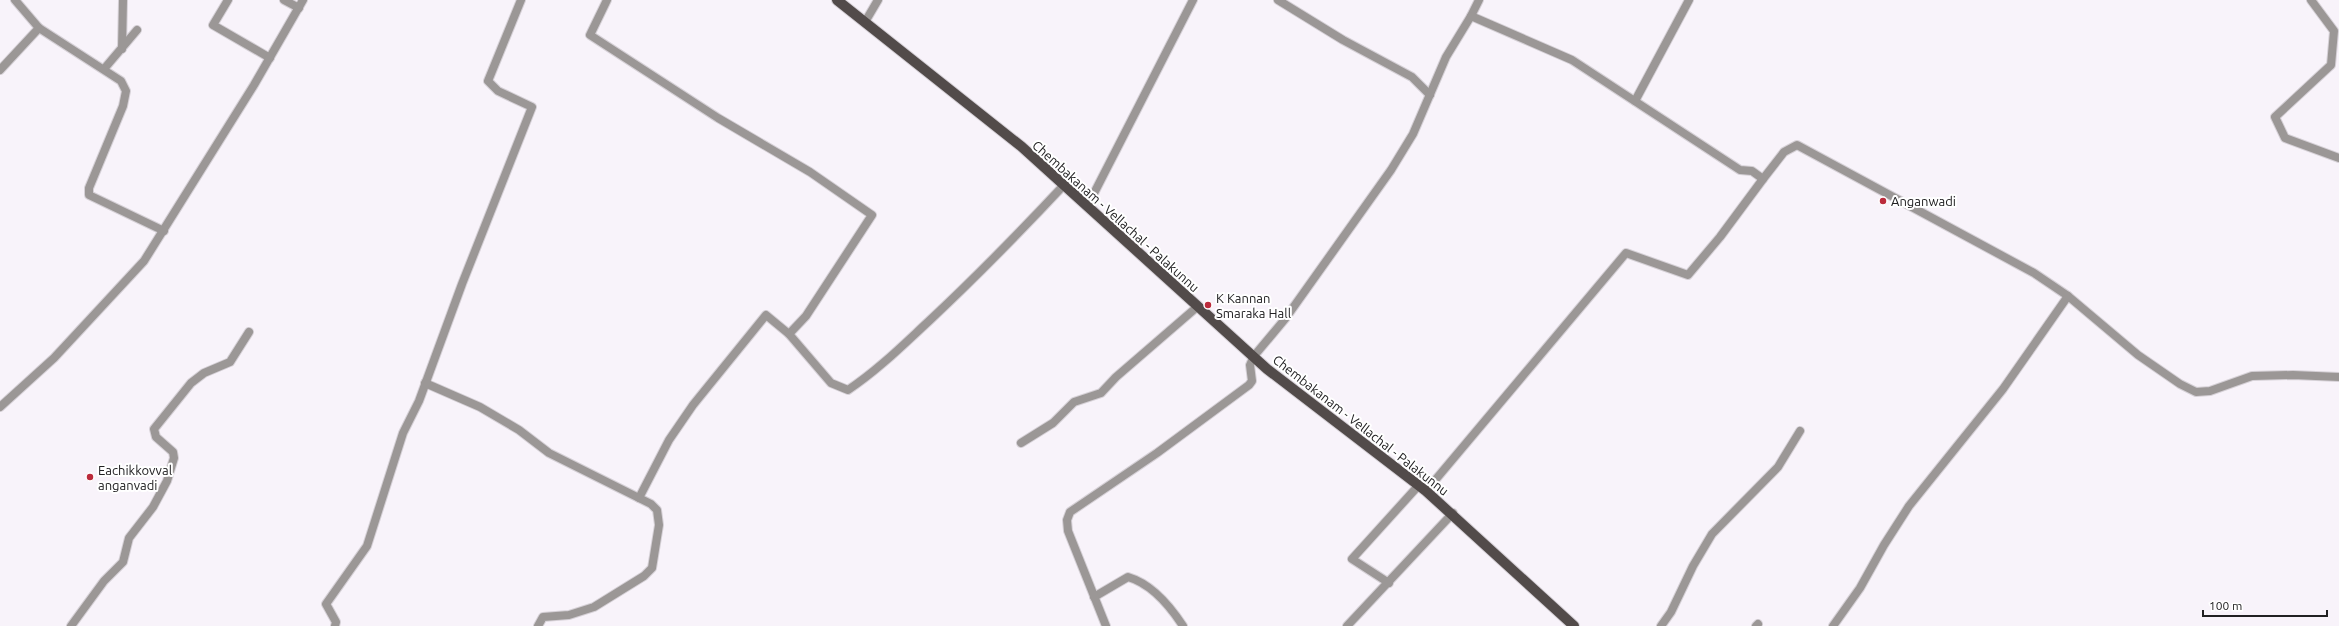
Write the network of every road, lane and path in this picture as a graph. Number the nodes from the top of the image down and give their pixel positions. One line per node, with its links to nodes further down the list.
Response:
1 (15, 0): 18 (street)
2 (123, 0): 20 (street)
3 (228, 0): 21 (street)
4 (284, 0): 15 (street)
5 (304, 0): 15 (street)
6 (521, 0): 37 (street)
7 (607, 0): 34 (street)
8 (838, 0): 17 (main road, Chembakanam - Vellachal - Palakunnu)
9 (878, 0): 17 (street)
10 (1193, 0): 29 (street)
11 (1278, 0): 24 (street)
12 (1480, 0): 16 (street)
13 (1689, 0): 25 (street)
14 (2311, 0): 26 (street)
15 (299, 8): 21 (street)
16 (1471, 16): 24 (street); 25 (street)
17 (865, 22): 28 (main road, Chembakanam - Vellachal - Palakunnu)
18 (39, 28): 22 (street); 23 (street)
19 (137, 30): 20 (street)
20 (122, 48): 22 (street)
21 (270, 58): 30 (street)
22 (104, 69): 30 (street)
23 (0, 70)
24 (1430, 95): 35 (street)
25 (1634, 101): 27 (street)
26 (2339, 158)
27 (1763, 179): 31 (street); 41 (street)
28 (1064, 185): 29 (main road, Chembakanam - Vellachal - Palakunnu); 34 (street)
29 (1088, 205): 32 (main road, Chembakanam - Vellachal - Palakunnu)
30 (164, 231): 38 (street)
31 (2068, 296): 36 (street); 54 (street)
32 (1197, 307): 35 (main road, Chembakanam - Vellachal - Palakunnu); 40 (street)
33 (249, 332): 46 (street)
34 (789, 334): 42 (street)
35 (1254, 356): 41 (main road, Chembakanam - Vellachal - Palakunnu); 45 (street)
36 (2339, 377)
37 (425, 383): 42 (street); 47 (street)
38 (0, 407)
39 (1800, 431): 53 (street)
40 (1021, 443)
41 (1422, 488): 43 (main road, Chembakanam - Vellachal - Palakunnu); 44 (street)
42 (639, 498): 48 (street)
43 (1452, 513): 44 (street); 52 (main road, Chembakanam - Vellachal - Palakunnu)
44 (1389, 583): 51 (street)
45 (1094, 597): 49 (street); 50 (street)
46 (71, 626)
47 (336, 626)
48 (538, 626)
49 (1106, 626)
50 (1183, 626)
51 (1347, 626)
52 (1574, 626)
53 (1660, 626)
54 (1833, 626)

